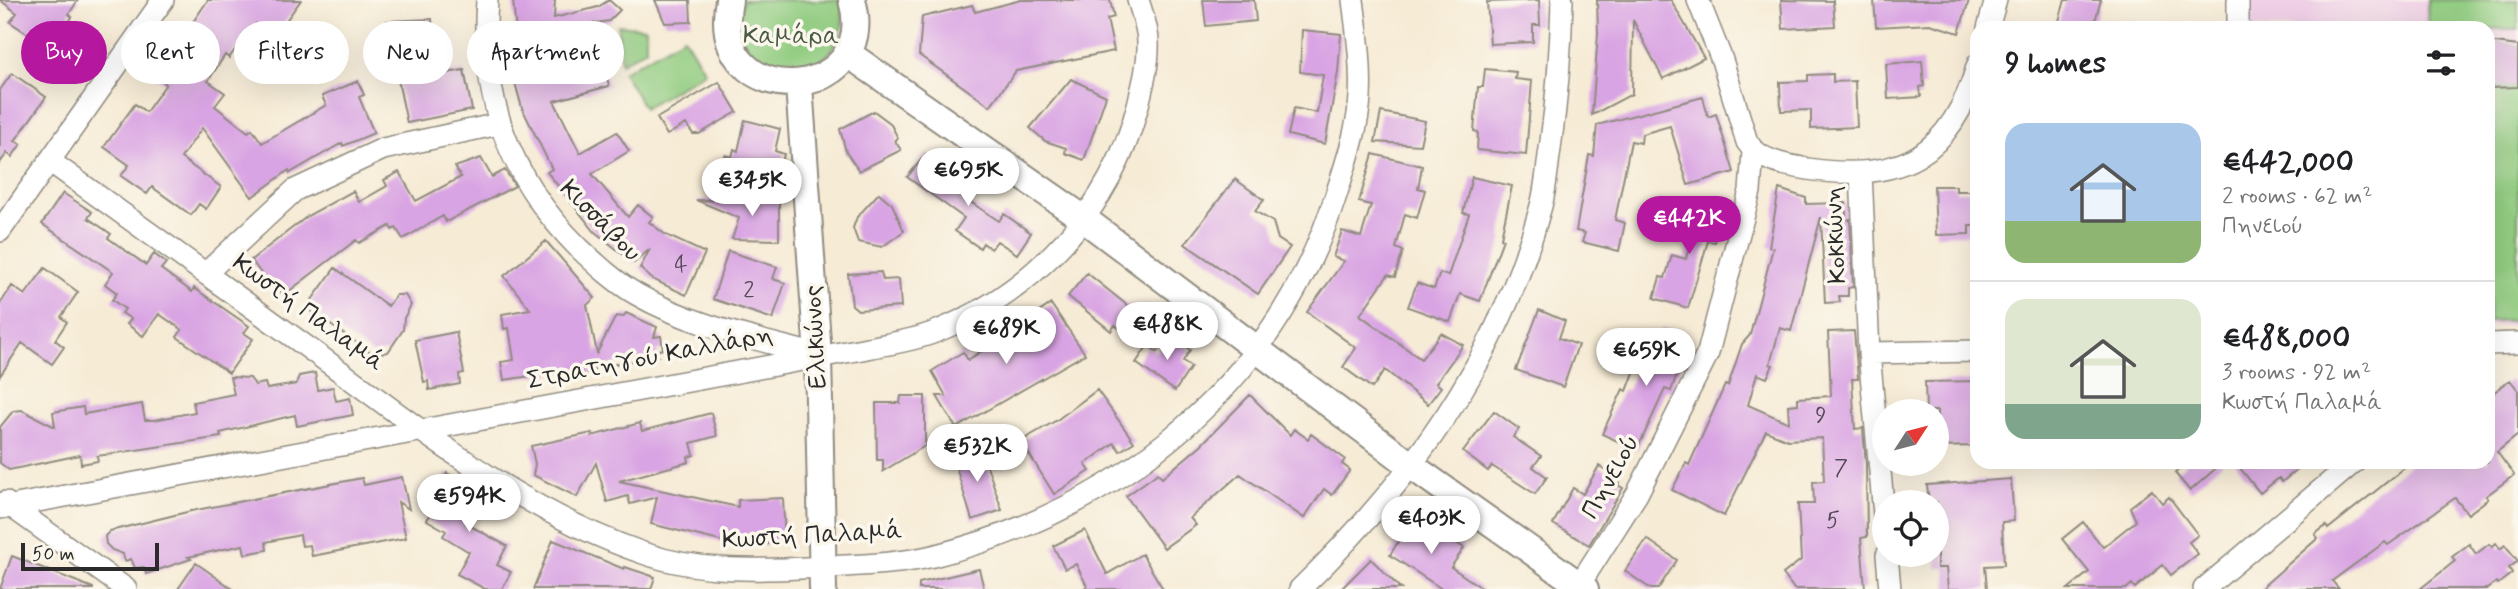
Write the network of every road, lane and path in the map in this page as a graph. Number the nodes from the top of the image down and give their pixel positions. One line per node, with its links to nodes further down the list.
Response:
1 (163, 0): 18 (street)
2 (488, 0): 16 (street, Κισσάβου)
3 (729, 0): 14 (street)
4 (1138, 0): 20 (street, Στρατηγού Καλλάρη)
5 (1353, 0): 25 (street, Κωστή Παλαμά)
6 (1562, 0): 30 (street)
7 (1698, 0): 17 (street)
8 (1996, 0): 11 (street)
9 (2238, 0): 12 (street)
10 (858, 1): 13 (street)
11 (1990, 21)
12 (2238, 21)
13 (847, 53): 14 (street); 20 (street)
14 (799, 85): 28 (street, Ελικώνος)
15 (1970, 91): 19 (street)
16 (499, 124): 22 (street); 28 (street, Κισσάβου)
17 (1753, 152): 19 (street, Κοκκώνη); 36 (street, Πηνειού)
18 (51, 162): 21 (street); 22 (street, Κωστή Παλαμά)
19 (1861, 172): 27 (street, Κοκκώνη)
20 (1084, 219): 25 (street); 28 (street, Στρατηγού Καλλάρη)
21 (0, 230)
22 (206, 274): 29 (street, Κωστή Παλαμά)
23 (2518, 343): 24 (street)
24 (2495, 345)
25 (1258, 351): 30 (street); 35 (street, Κωστή Παλαμά)
26 (1970, 351): 27 (street)
27 (1869, 353): 32 (street, Κοκκώνη)
28 (818, 356): 29 (street, Στρατηγού Καλλάρη); 35 (street, Ελικώνος)
29 (420, 430): 33 (street, Στρατηγού Καλλάρη); 35 (street, Κωστή Παλαμά)
30 (1413, 467): 36 (street); 38 (street)
31 (2346, 469): 40 (street)
32 (1882, 490)
33 (4, 504): 37 (street)
34 (1888, 567): 39 (street)
35 (823, 578)
36 (1582, 587)
37 (126, 589)
38 (1300, 589)
39 (1890, 589)
40 (2204, 589)

